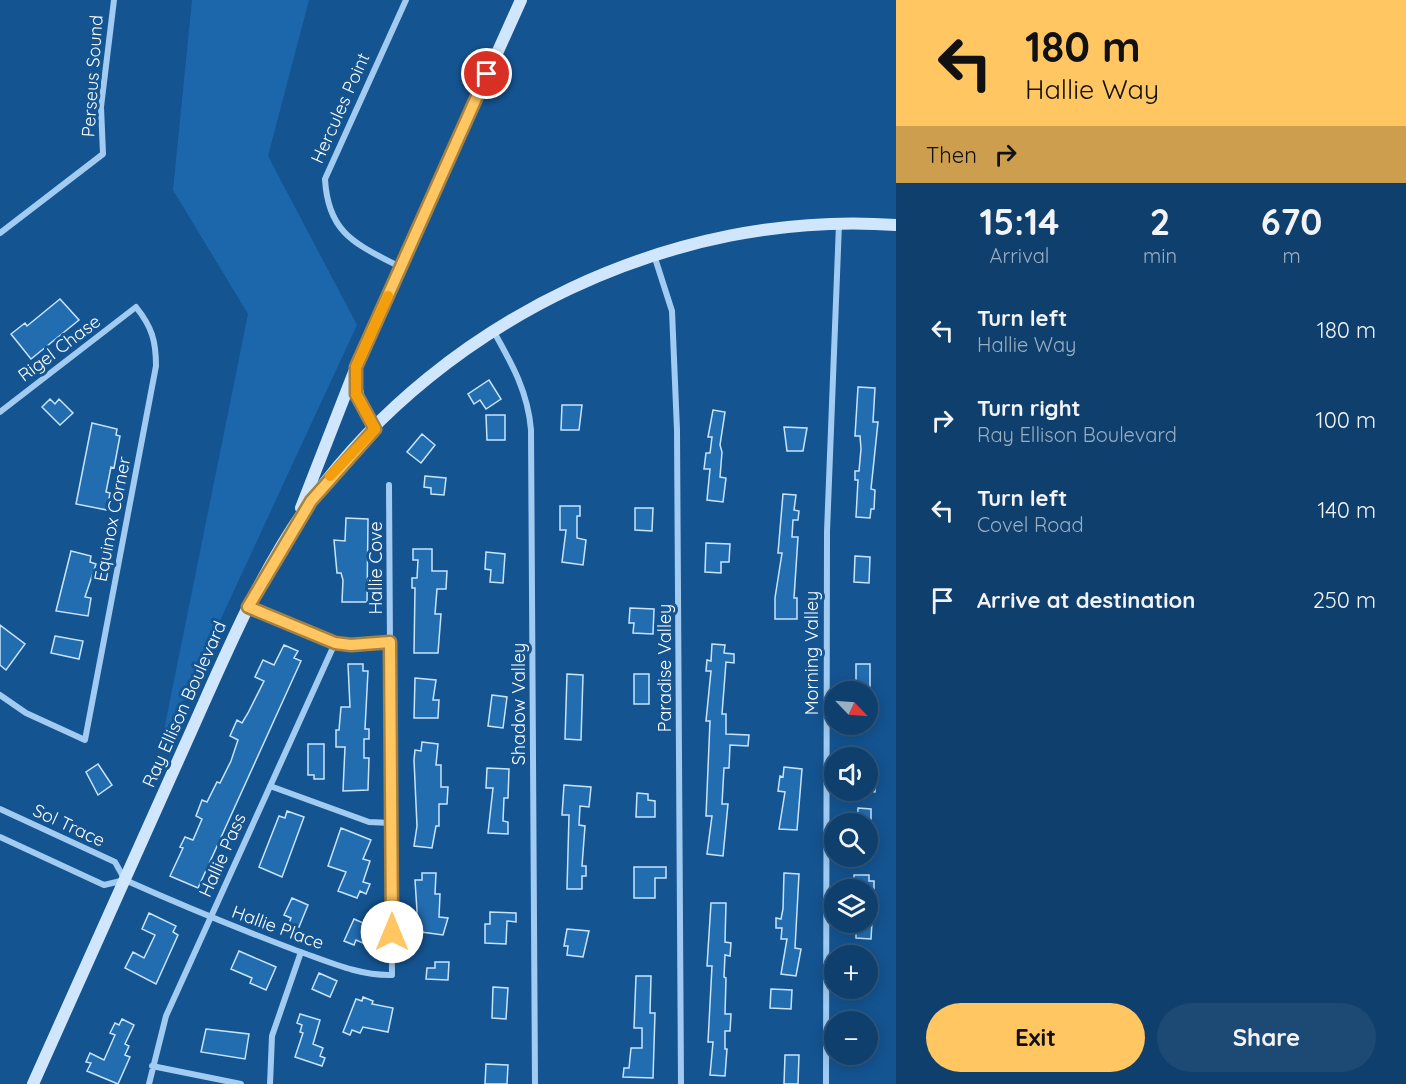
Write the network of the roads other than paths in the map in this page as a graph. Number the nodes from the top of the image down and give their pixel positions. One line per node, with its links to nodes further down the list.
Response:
1 (114, 0): 6 (street, Perseus Sound)
2 (406, 0): 8 (street, Hercules Point)
3 (521, 0): 8 (street)
4 (839, 223): 5 (street, Ray Ellison Boulevard); 7 (street, Ray Ellison Boulevard); 35 (street, Morning Valley)
5 (896, 225)
6 (0, 233)
7 (654, 255): 10 (street, Ray Ellison Boulevard); 34 (street, Paradise Valley)
8 (401, 267): 11 (street)
9 (136, 308): 12 (street, Rigel Chase); 19 (street, Equinox Corner)
10 (494, 332): 13 (street, Ray Ellison Boulevard); 33 (street, Shadow Valley)
11 (356, 367): 13 (street); 15 (street)
12 (0, 412)
13 (375, 429): 15 (street, Ray Ellison Boulevard)
14 (389, 485): 17 (street, Hallie Cove)
15 (292, 531): 16 (street, Ray Ellison Boulevard)
16 (248, 607): 18 (street); 24 (street, Ray Ellison Boulevard)
17 (390, 642): 18 (street); 22 (street, Hallie Cove)
18 (335, 643): 20 (street, Hallie Pass)
19 (0, 695)
20 (270, 786): 22 (street); 25 (street, Hallie Pass)
21 (0, 809): 24 (street, Sol Trace)
22 (391, 823): 27 (street, Hallie Cove)
23 (0, 837): 24 (street)
24 (125, 880): 25 (street, Hallie Place); 29 (street, Ray Ellison Boulevard)
25 (210, 919): 26 (street, Hallie Place); 28 (street, Hallie Pass)
26 (301, 952): 27 (street, Hallie Place); 32 (street)
27 (392, 975)
28 (152, 1066): 30 (street, Hallie Pass); 31 (street)
29 (33, 1084)
30 (149, 1084)
31 (241, 1084)
32 (270, 1084)
33 (535, 1084)
34 (681, 1084)
35 (826, 1084)

